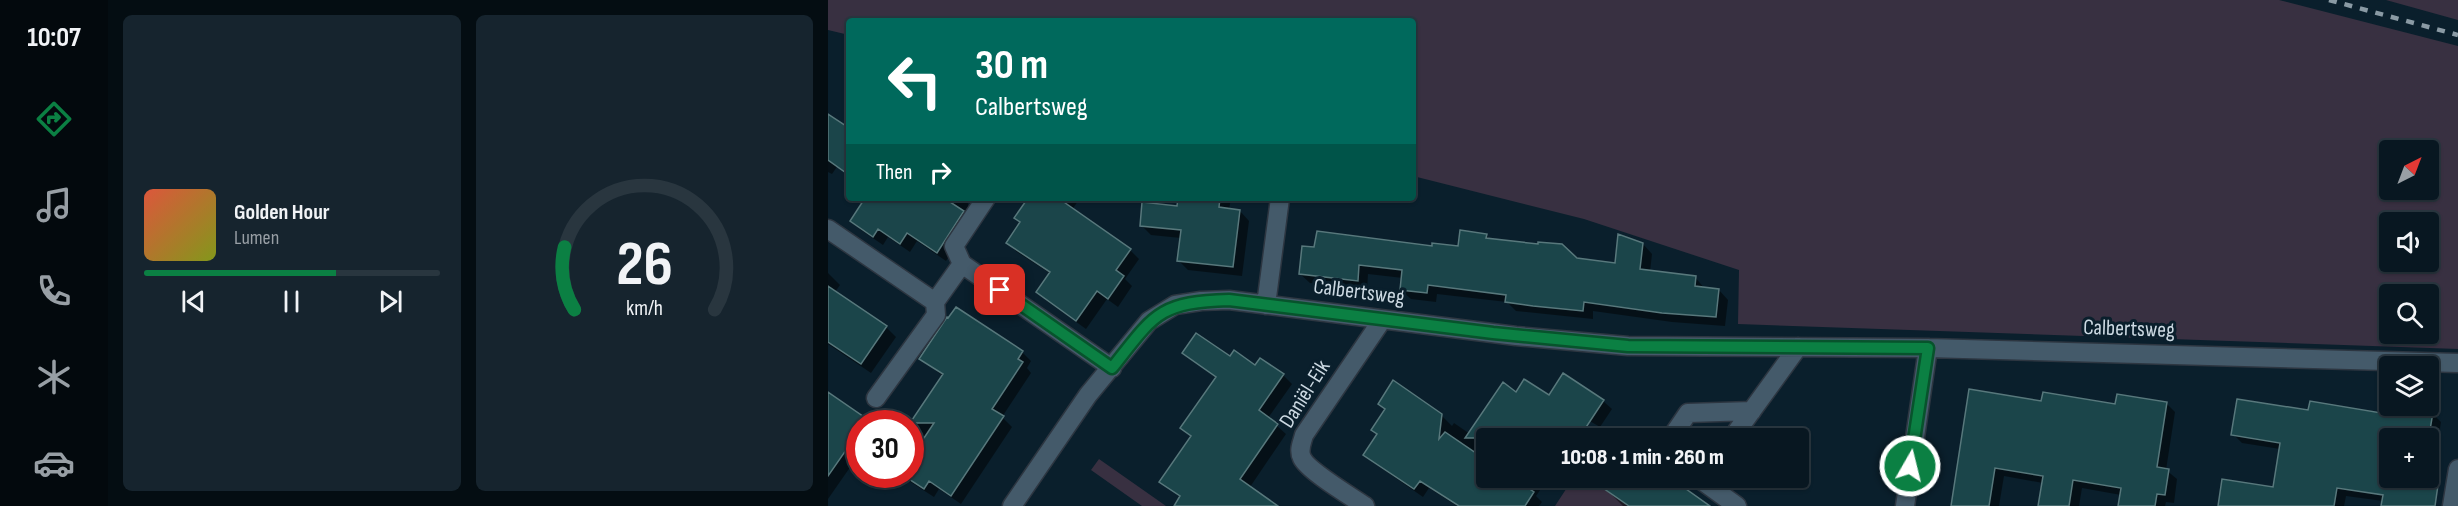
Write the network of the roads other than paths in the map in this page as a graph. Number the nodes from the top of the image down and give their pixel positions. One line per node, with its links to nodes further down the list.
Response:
1 (984, 201): 4 (street)
2 (1280, 201): 6 (street)
3 (828, 229): 5 (street)
4 (962, 264): 5 (street); 11 (street)
5 (935, 302): 12 (street)
6 (1266, 305): 7 (street, Calbertsweg); 11 (street, Calbertsweg)
7 (1382, 320): 8 (street, Calbertsweg); 19 (street, Daniël-Eik)
8 (1798, 347): 9 (street, Calbertsweg); 13 (street)
9 (1928, 348): 10 (street, Calbertsweg); 21 (street)
10 (2458, 363)
11 (1112, 368): 18 (street, Calbertsweg)
12 (876, 398)
13 (1752, 411): 14 (street); 15 (street)
14 (1678, 428)
15 (1739, 428)
16 (2458, 469): 22 (street)
17 (1713, 488): 20 (street)
18 (1012, 506)
19 (1365, 506)
20 (1737, 506)
21 (1905, 506)
22 (2452, 506)

